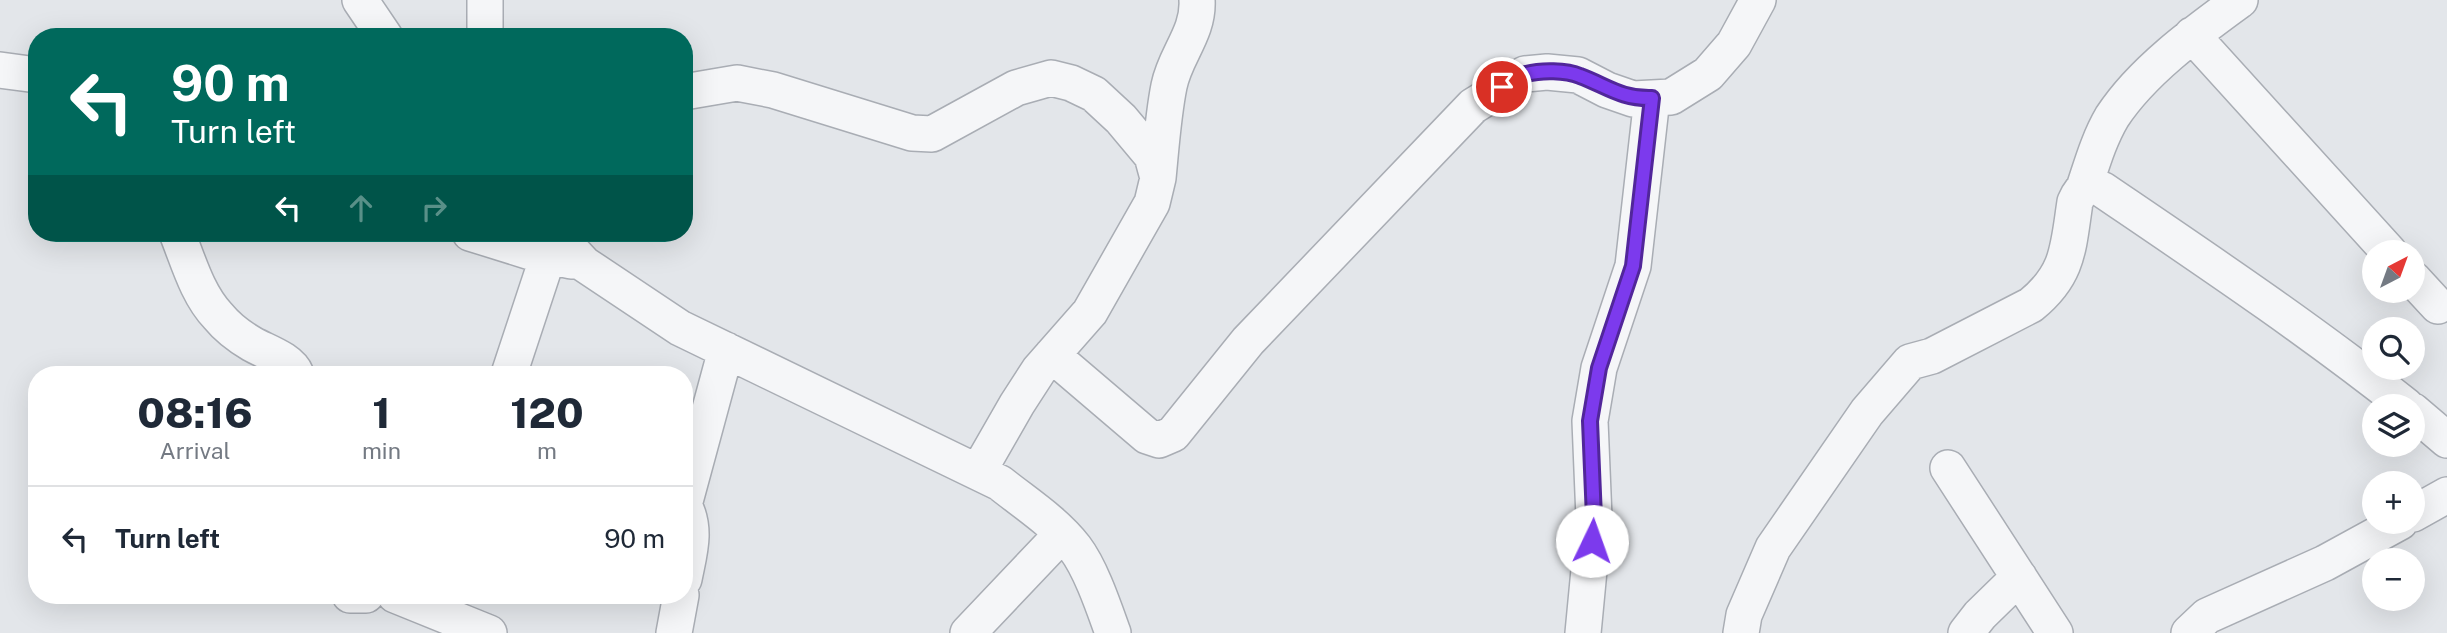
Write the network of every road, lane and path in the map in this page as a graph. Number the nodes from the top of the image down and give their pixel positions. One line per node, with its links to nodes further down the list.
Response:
1 (360, 0): 6 (street)
2 (485, 0): 7 (street)
3 (1198, 0): 13 (street)
4 (1758, 0): 12 (street)
5 (2240, 0): 8 (street)
6 (380, 28)
7 (485, 28)
8 (2192, 35): 14 (street); 15 (street)
9 (0, 70): 10 (street)
10 (28, 74)
11 (693, 90): 13 (street)
12 (1652, 98): 21 (street); 41 (street)
13 (1158, 178): 21 (street)
14 (2084, 188): 24 (street); 42 (street)
15 (2378, 240)
16 (181, 242): 22 (street)
17 (551, 244): 20 (street); 23 (street)
18 (2426, 293): 19 (street)
19 (2438, 306)
20 (726, 350): 28 (street); 29 (street)
21 (1052, 355): 29 (street)
22 (290, 366)
23 (512, 366)
24 (2390, 394)
25 (2425, 421): 26 (street)
26 (2447, 440)
27 (1948, 468): 34 (street)
28 (693, 472)
29 (978, 472): 32 (street)
30 (2446, 497): 31 (street)
31 (2425, 508)
32 (1062, 534): 39 (street); 40 (street)
33 (2378, 534): 45 (street)
34 (2019, 577): 43 (street); 44 (street)
35 (417, 604): 37 (street)
36 (679, 604): 38 (street)
37 (489, 633)
38 (674, 633)
39 (968, 633)
40 (1113, 633)
41 (1583, 633)
42 (1741, 633)
43 (1966, 633)
44 (2055, 633)
45 (2189, 633)

